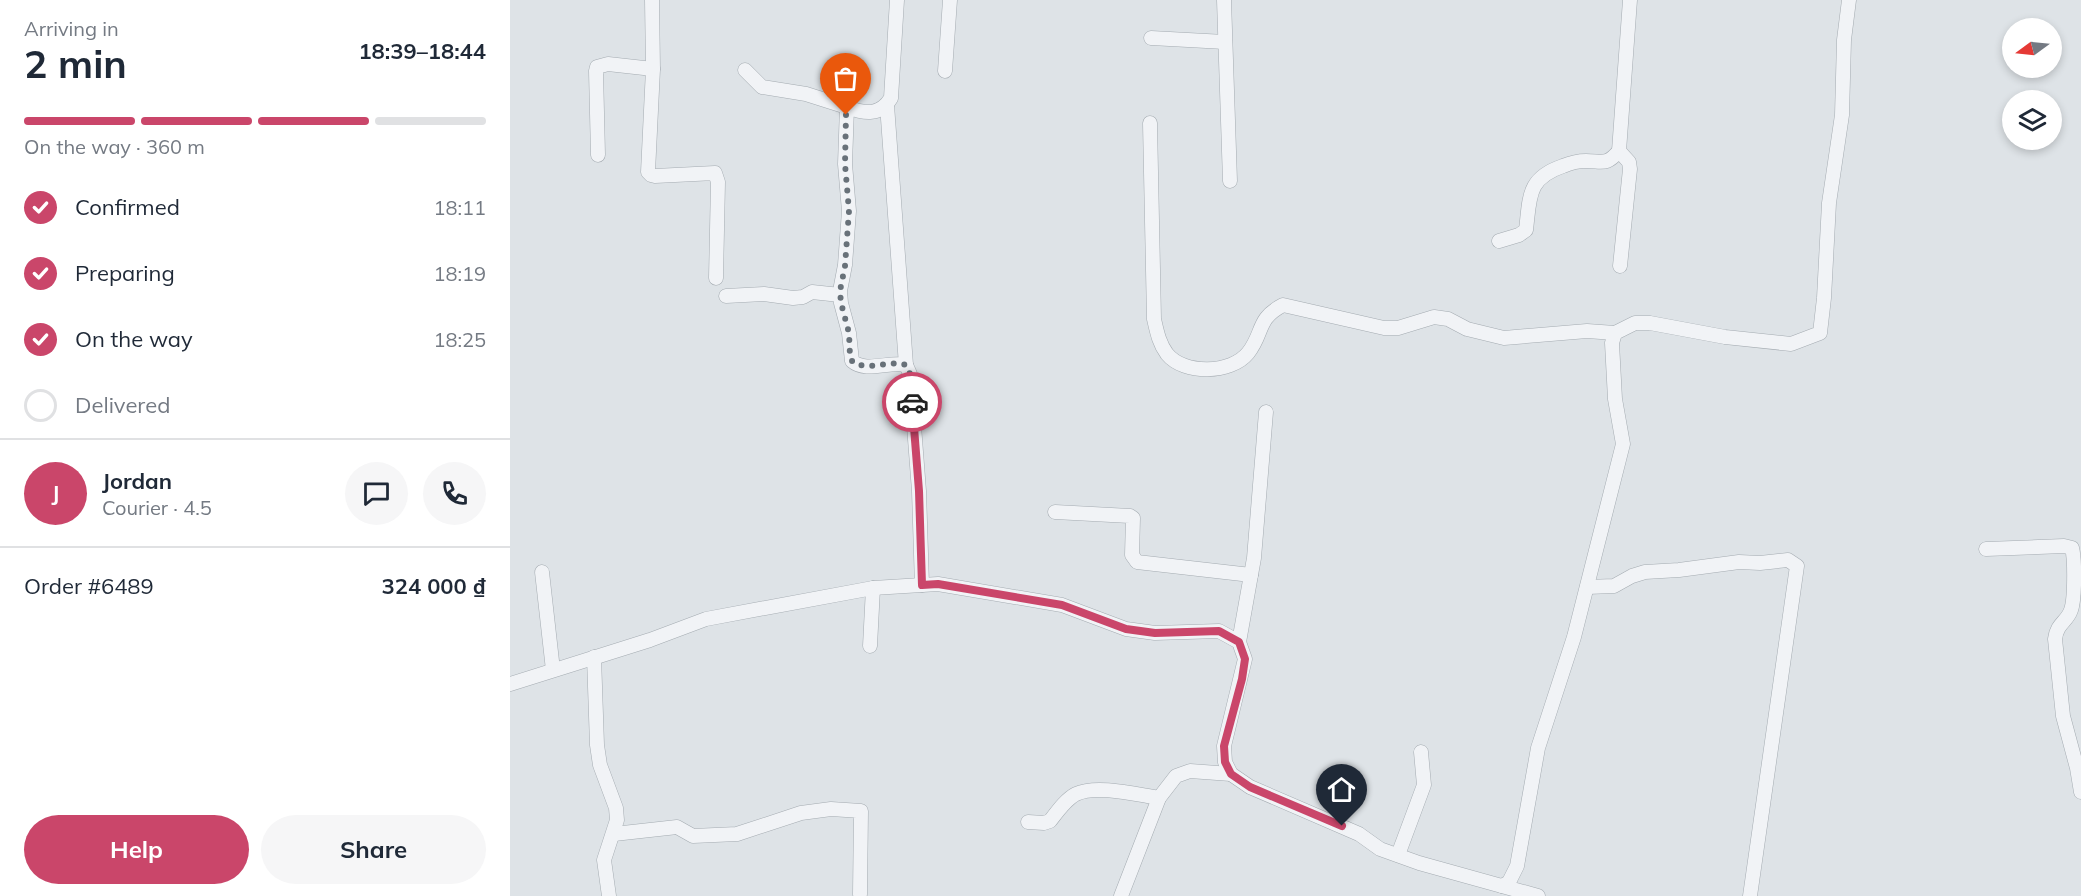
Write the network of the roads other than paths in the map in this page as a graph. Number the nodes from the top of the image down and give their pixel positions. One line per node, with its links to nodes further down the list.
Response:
1 (652, 0): 9 (street)
2 (897, 0): 12 (street)
3 (950, 0): 11 (street)
4 (1224, 0): 8 (street)
5 (1630, 0): 15 (street)
6 (1848, 0): 23 (street)
7 (1151, 38): 8 (street)
8 (1225, 42): 17 (street)
9 (653, 69): 16 (street); 20 (street)
10 (745, 70): 13 (street)
11 (945, 71)
12 (887, 105): 13 (street); 24 (street)
13 (847, 107): 21 (street)
14 (1150, 123): 23 (street)
15 (1619, 151): 18 (street); 19 (street)
16 (598, 155)
17 (1230, 181)
18 (1499, 241)
19 (1620, 266)
20 (716, 278)
21 (840, 295): 22 (street); 24 (street)
22 (726, 296)
23 (1615, 333): 31 (street)
24 (906, 365): 30 (street)
25 (1266, 412): 29 (street)
26 (1055, 512): 29 (street)
27 (1986, 549): 40 (street)
28 (542, 572): 36 (street)
29 (1251, 575): 33 (street)
30 (922, 585): 32 (street); 33 (street)
31 (1587, 587): 45 (street); 50 (street)
32 (873, 588): 34 (street); 35 (street)
33 (1239, 642): 39 (street)
34 (870, 646)
35 (594, 657): 36 (street); 43 (street)
36 (553, 670): 37 (street)
37 (510, 684)
38 (1421, 752): 44 (street)
39 (1231, 774): 41 (street); 44 (street)
40 (2081, 792)
41 (1160, 798): 42 (street); 48 (street)
42 (1028, 822)
43 (614, 834): 46 (street); 47 (street)
44 (1398, 855): 45 (street)
45 (1494, 889): 49 (street)
46 (860, 894)
47 (609, 896)
48 (1121, 896)
49 (1538, 896)
50 (1750, 896)

